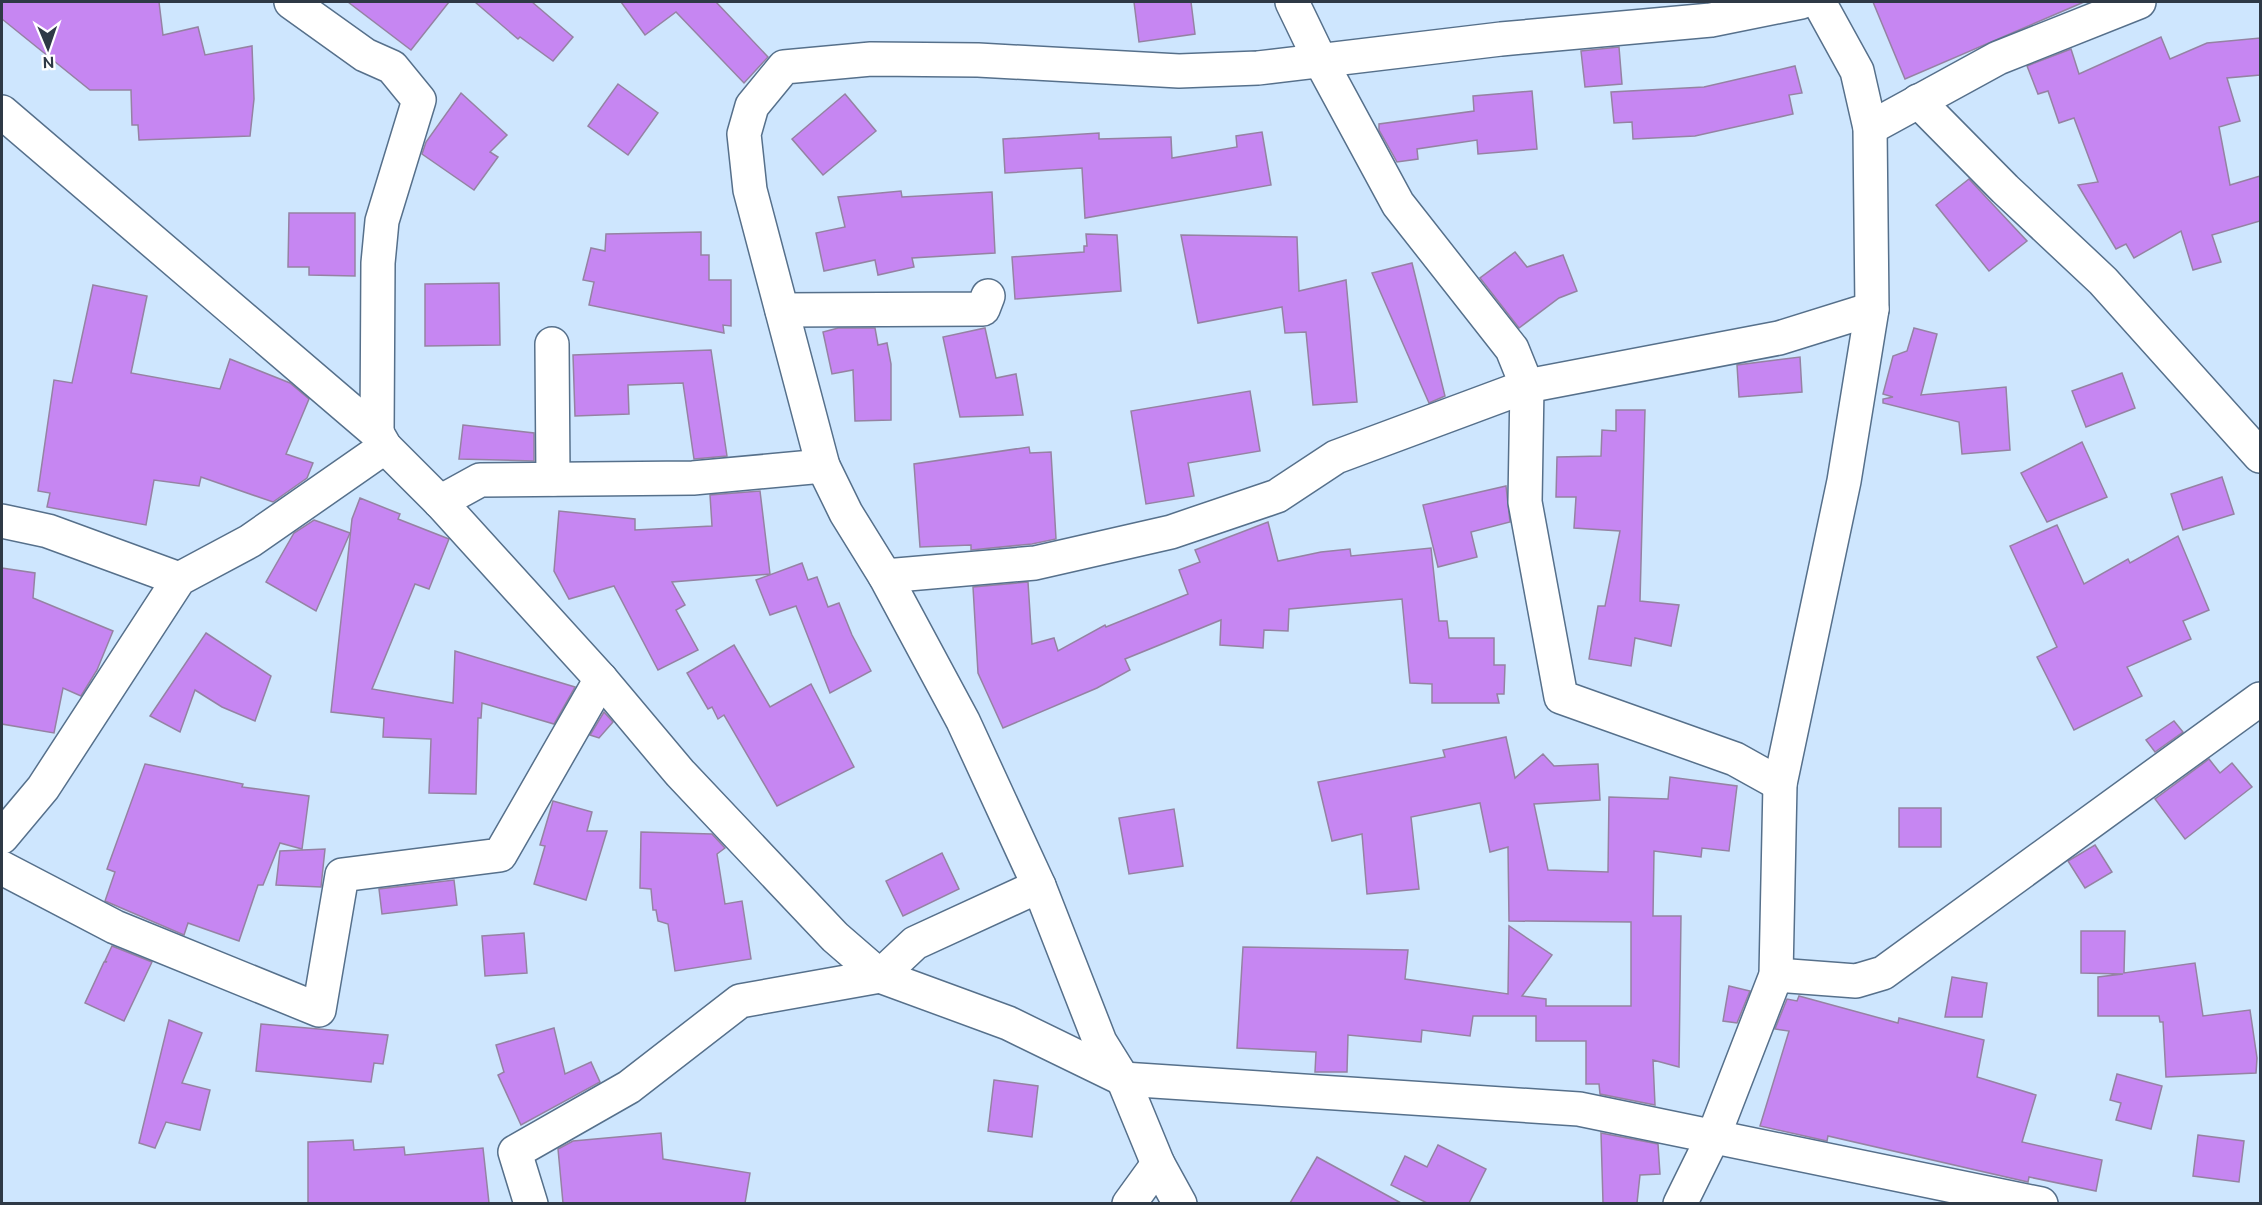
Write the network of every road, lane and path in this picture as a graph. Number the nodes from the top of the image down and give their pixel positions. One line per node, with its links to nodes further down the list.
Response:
1 (291, 2): 15 (street)
2 (1292, 2): 6 (street)
3 (1801, 2): 6 (street)
4 (1819, 2): 9 (street)
5 (2139, 2): 7 (street)
6 (1320, 60): 12 (street); 14 (street)
7 (1918, 101): 9 (street); 16 (street)
8 (2, 112): 15 (street)
9 (1870, 128): 11 (street)
10 (988, 296): 12 (street)
11 (1872, 309): 14 (street); 25 (street)
12 (782, 310): 17 (street)
13 (552, 344): 18 (street)
14 (1527, 386): 21 (street); 25 (street)
15 (381, 440): 19 (street); 22 (street)
16 (2260, 456)
17 (823, 466): 18 (street); 21 (street)
18 (553, 479): 19 (street)
19 (440, 502): 23 (street)
20 (2, 521): 22 (street)
21 (885, 576): 28 (street)
22 (179, 579): 26 (street)
23 (601, 679): 27 (street); 30 (street)
24 (2260, 699): 29 (street)
25 (1780, 784): 29 (street)
26 (2, 837)
27 (2, 868)
28 (1039, 886): 30 (street); 31 (street)
29 (1776, 975): 32 (street)
30 (880, 976): 31 (street); 34 (street)
31 (1123, 1079): 32 (street); 33 (street)
32 (1714, 1135): 37 (street); 38 (street)
33 (1158, 1164): 35 (street); 36 (street)
34 (531, 1203)
35 (1129, 1203)
36 (1180, 1203)
37 (1680, 1203)
38 (2041, 1203)

